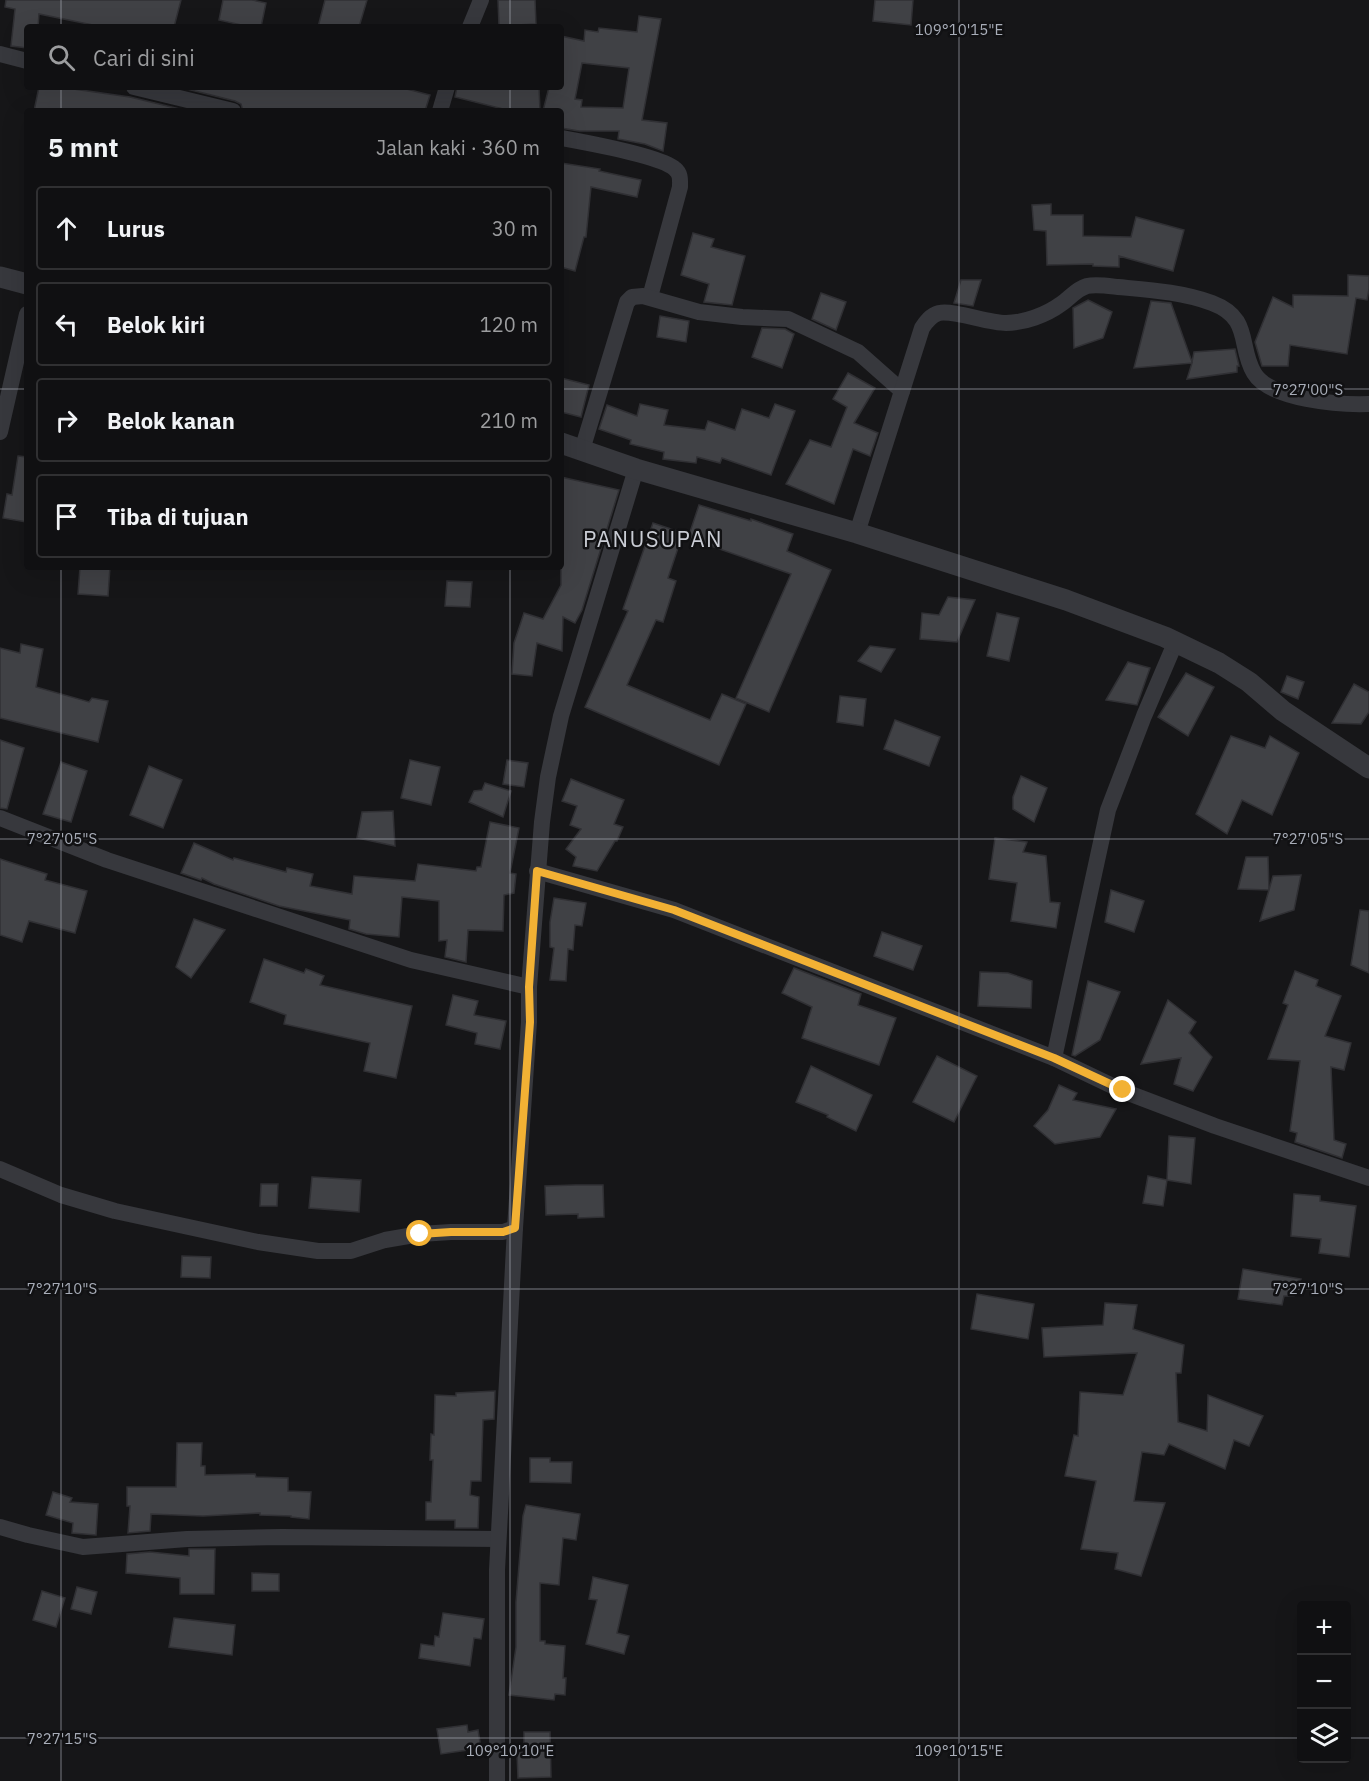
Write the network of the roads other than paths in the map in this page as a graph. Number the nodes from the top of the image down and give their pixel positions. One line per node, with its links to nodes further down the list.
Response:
1 (481, 0): 2 (street)
2 (471, 24)
3 (0, 54): 4 (street)
4 (24, 60)
5 (146, 90): 7 (street)
6 (446, 90): 8 (street)
7 (221, 108)
8 (441, 108)
9 (564, 139): 12 (street)
10 (0, 277): 11 (street)
11 (24, 283)
12 (650, 297): 14 (street); 18 (street)
13 (24, 327): 16 (street)
14 (902, 391): 15 (street); 20 (street)
15 (1369, 404)
16 (0, 432)
17 (564, 444): 18 (street)
18 (582, 450): 19 (street)
19 (636, 469): 20 (street); 24 (street)
20 (857, 533): 21 (street)
21 (1176, 641): 22 (street); 26 (street)
22 (1369, 768)
23 (0, 818): 25 (street)
24 (537, 871): 25 (street); 26 (street)
25 (529, 987): 29 (street)
26 (1054, 1058): 28 (street)
27 (0, 1169): 29 (street)
28 (1369, 1178)
29 (515, 1228): 31 (street)
30 (0, 1527): 31 (street)
31 (498, 1539): 32 (street)
32 (497, 1781)

